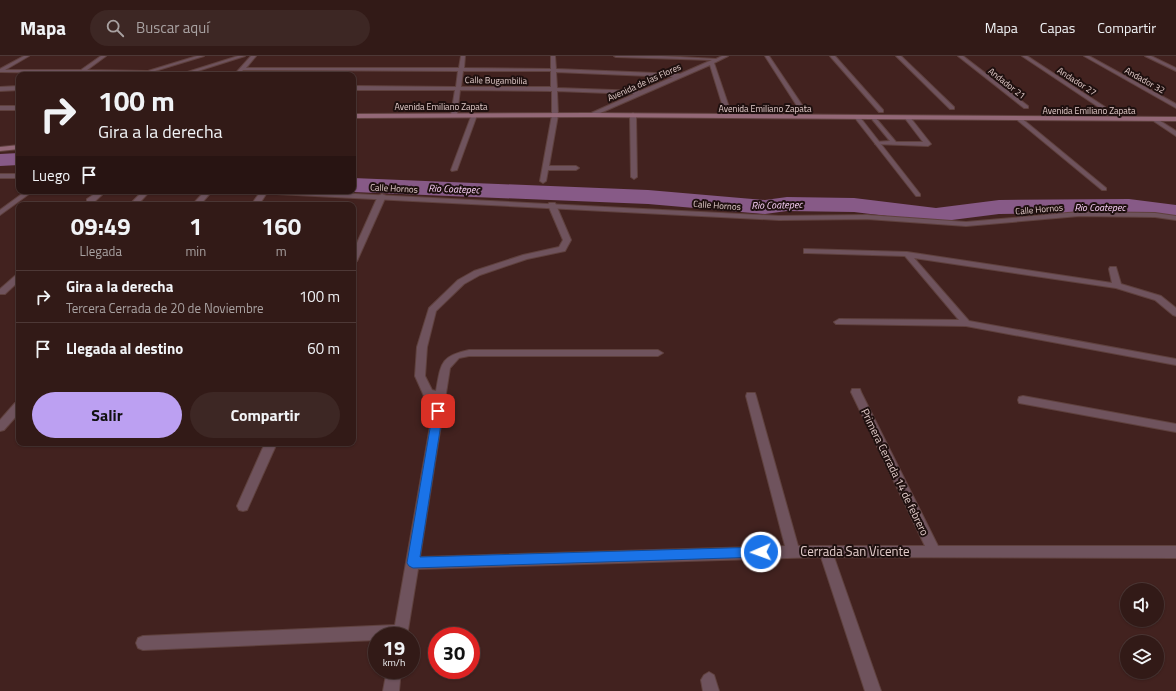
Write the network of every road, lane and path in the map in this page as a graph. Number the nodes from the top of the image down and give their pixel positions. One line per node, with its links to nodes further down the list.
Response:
1 (28, 56): 23 (street)
2 (104, 56): 24 (street)
3 (202, 56): 25 (street)
4 (243, 56): 26 (street)
5 (254, 56): 19 (street)
6 (463, 56): 20 (street)
7 (553, 56): 21 (street)
8 (616, 56): 17 (street)
9 (726, 56): 17 (street, Avenida de las Flores)
10 (767, 56): 41 (street)
11 (832, 56): 43 (street)
12 (898, 56): 42 (street)
13 (960, 56): 37 (street, Andador 21)
14 (1024, 56): 38 (street, Andador 27)
15 (1086, 56): 35 (street, Andador 32)
16 (1147, 56): 22 (street)
17 (718, 59): 18 (street, Avenida de las Flores)
18 (711, 62): 28 (street, Avenida de las Flores); 36 (street)
19 (242, 69): 20 (street); 27 (street)
20 (460, 69): 21 (street); 31 (street)
21 (554, 70): 28 (street); 33 (street)
22 (1176, 70)
23 (0, 71): 24 (street)
24 (82, 71): 25 (street)
25 (150, 72)
26 (190, 72)
27 (239, 72)
28 (680, 76): 34 (street, Avenida de las Flores)
29 (16, 88): 32 (street)
30 (356, 88): 31 (street, Calle Bugambilia)
31 (457, 88): 33 (street, Calle Bugambilia); 44 (street)
32 (0, 89)
33 (554, 89): 34 (street, Calle Bugambilia); 45 (street)
34 (640, 92): 46 (street, Avenida de las Flores)
35 (1176, 106)
36 (726, 107)
37 (1026, 107)
38 (1102, 107)
39 (0, 108): 40 (street)
40 (16, 108)
41 (801, 108)
42 (952, 108)
43 (881, 111)
44 (454, 115): 48 (main road, Avenida Emiliano Zapata); 49 (main road, Avenida Emiliano Zapata)
45 (555, 115): 46 (main road, Avenida Emiliano Zapata); 49 (main road, Avenida Emiliano Zapata); 61 (street)
46 (591, 115): 47 (main road, Avenida Emiliano Zapata)
47 (633, 115): 50 (main road, Avenida Emiliano Zapata); 66 (street)
48 (356, 116)
49 (474, 116): 63 (street)
50 (857, 117): 51 (main road, Avenida Emiliano Zapata); 57 (street)
51 (874, 118): 52 (main road, Avenida Emiliano Zapata); 58 (street)
52 (907, 118): 53 (main road, Avenida Emiliano Zapata); 58 (street)
53 (1018, 118): 54 (main road, Avenida Emiliano Zapata); 68 (street)
54 (1154, 119): 55 (main road, Avenida Emiliano Zapata); 56 (street)
55 (1176, 119)
56 (1176, 134)
57 (877, 143): 58 (street); 75 (street)
58 (894, 143)
59 (16, 147): 60 (main road)
60 (0, 149)
61 (545, 168): 62 (street); 67 (street)
62 (576, 168)
63 (454, 170)
64 (0, 176): 65 (street)
65 (16, 176)
66 (634, 177)
67 (543, 181)
68 (1104, 189)
69 (26, 194): 82 (street)
70 (99, 194): 77 (street)
71 (144, 194): 78 (street)
72 (206, 194): 79 (street)
73 (263, 194): 80 (street)
74 (324, 194): 76 (street, Calle Hornos)
75 (918, 195)
76 (382, 196): 81 (street, Calle Hornos); 85 (street)
77 (90, 201)
78 (136, 202)
79 (199, 202)
80 (257, 202)
81 (552, 205): 83 (street, Calle Hornos); 97 (street)
82 (0, 213)
83 (1176, 218)
84 (806, 251): 86 (street)
85 (356, 254)
86 (907, 254): 89 (street); 93 (street)
87 (1113, 269): 89 (street)
88 (16, 280): 90 (street)
89 (1117, 286): 91 (street)
90 (2, 292)
91 (1176, 313)
92 (839, 322): 93 (street)
93 (966, 323): 95 (street)
94 (658, 353): 97 (street)
95 (1176, 362)
96 (856, 392): 107 (street, Primera Cerrada 14 de febrero)
97 (441, 396): 109 (street)
98 (751, 396): 105 (street)
99 (1023, 400): 102 (street)
100 (16, 409): 101 (street)
101 (0, 427)
102 (1176, 428)
103 (270, 446): 104 (street)
104 (243, 506)
105 (793, 551): 106 (street, Cerrada San Vicente); 109 (street, Cerrada San Vicente)
106 (826, 551): 107 (street, Cerrada San Vicente); 115 (street)
107 (934, 551): 108 (street, Cerrada San Vicente)
108 (1176, 552)
109 (413, 563): 110 (street)
110 (402, 627)
111 (368, 635): 112 (street)
112 (143, 643)
113 (392, 679): 114 (street)
114 (390, 691)
115 (873, 691)

